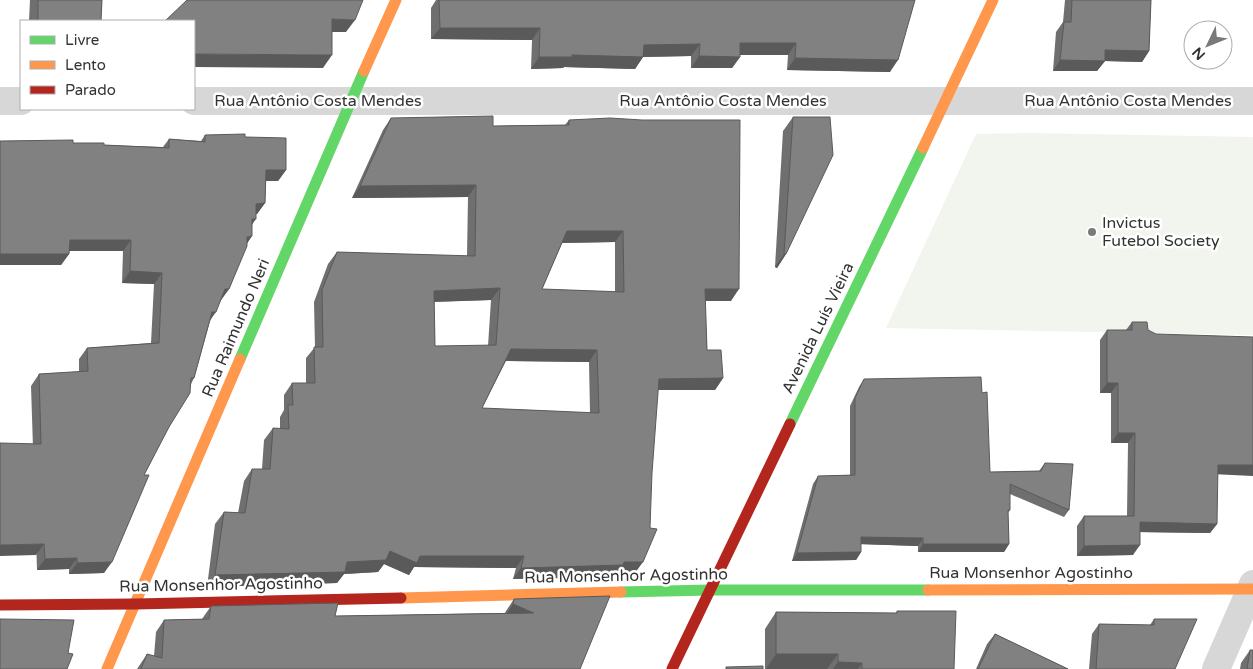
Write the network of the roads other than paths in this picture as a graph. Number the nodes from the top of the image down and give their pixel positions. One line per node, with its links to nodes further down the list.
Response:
1 (396, 0): 3 (main road, Rua Raimundo Neri)
2 (993, 0): 7 (main road, Avenida Luís Vieira)
3 (351, 100): 6 (street, Rua Antônio Costa Mendes); 7 (street, Rua Antônio Costa Mendes); 11 (main road, Rua Raimundo Neri)
4 (0, 101): 5 (street)
5 (20, 101)
6 (195, 101)
7 (946, 101): 8 (street, Rua Antônio Costa Mendes); 10 (main road, Avenida Luís Vieira)
8 (1253, 101)
9 (1252, 587): 10 (main road, Rua Monsenhor Agostinho); 15 (street)
10 (710, 590): 11 (main road, Rua Monsenhor Agostinho); 14 (main road, Avenida Luís Vieira)
11 (136, 604): 12 (main road, Rua Monsenhor Agostinho); 13 (main road, Rua Raimundo Neri)
12 (0, 605)
13 (107, 669)
14 (672, 669)
15 (1216, 669)

